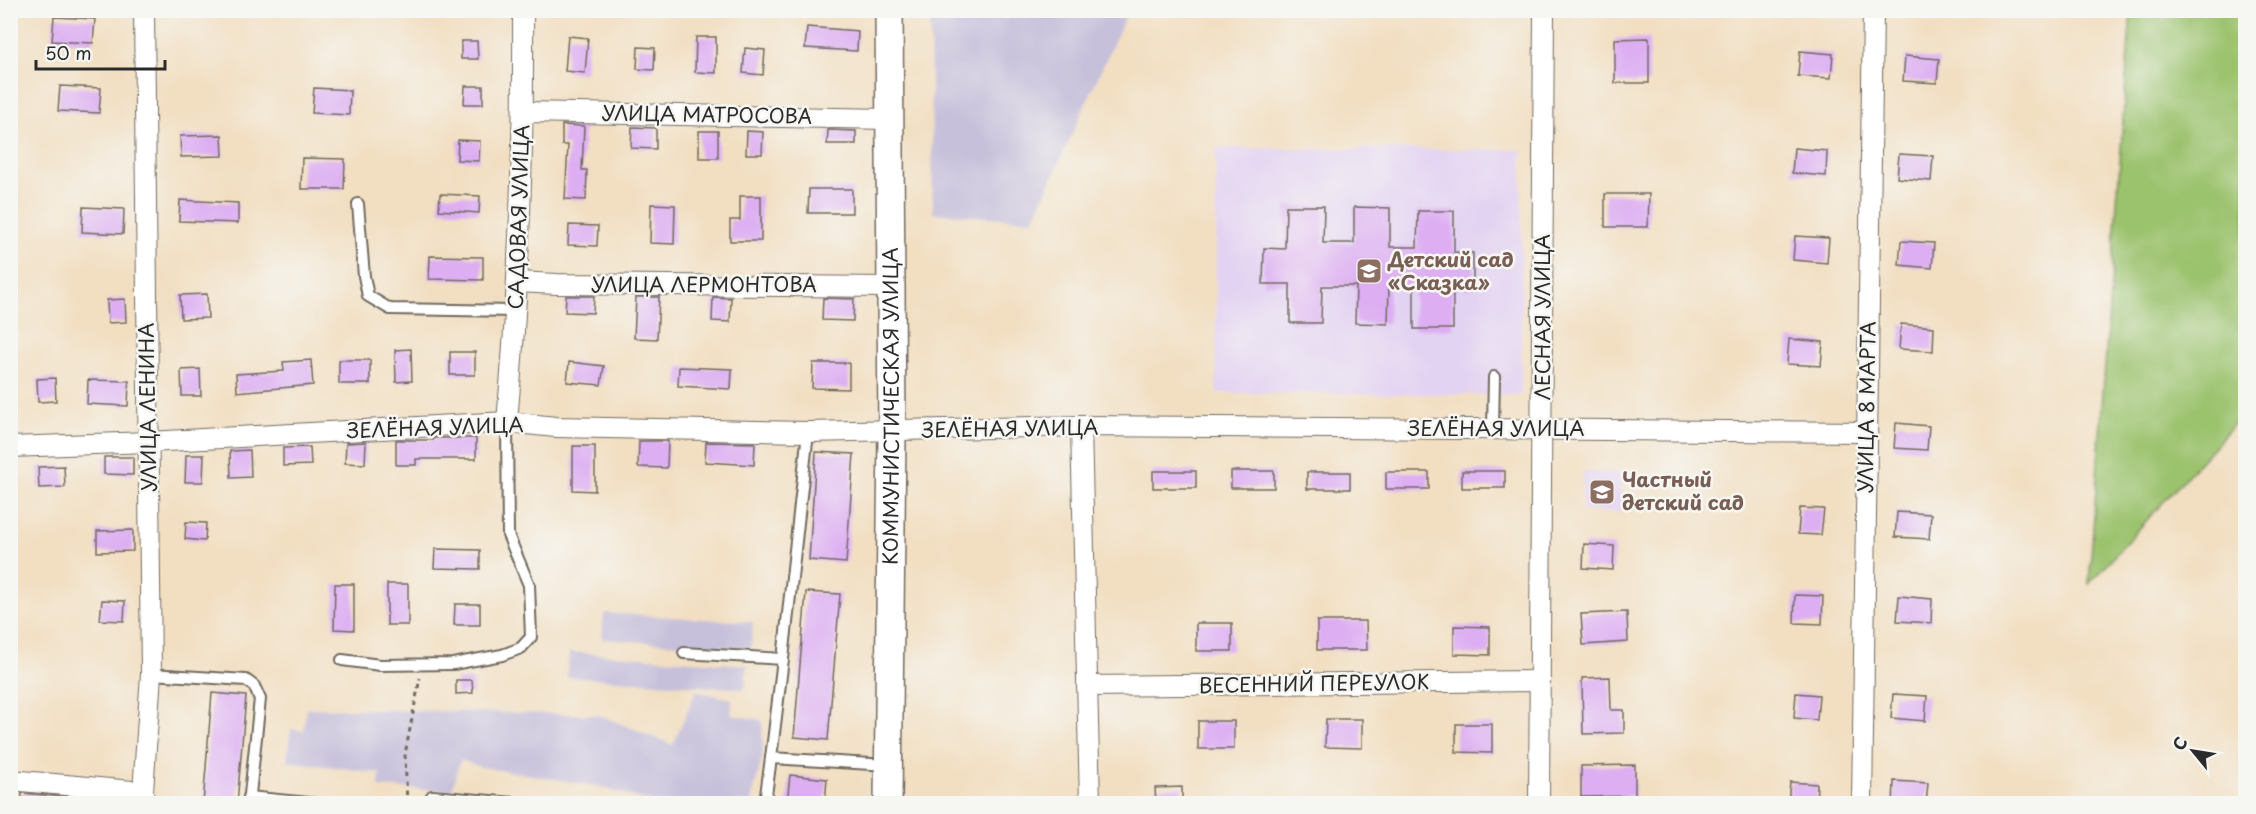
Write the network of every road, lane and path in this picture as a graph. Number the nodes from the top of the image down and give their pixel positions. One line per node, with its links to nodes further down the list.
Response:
1 (144, 10): 20 (street, УЛИЦА ЛЕНИНА)
2 (524, 10): 6 (street, САДОВАЯ УЛИЦА)
3 (889, 10): 7 (street, КОММУНИСТИЧЕСКАЯ УЛИЦА)
4 (1544, 10): 16 (street, ЛЕСНАЯ УЛИЦА)
5 (1873, 10): 19 (street, УЛИЦА 8 МАРТА)
6 (524, 112): 7 (street, УЛИЦА МАТРОСОВА); 9 (street, САДОВАЯ УЛИЦА)
7 (889, 119): 10 (street, КОММУНИСТИЧЕСКАЯ УЛИЦА)
8 (358, 204): 11 (lane)
9 (517, 282): 10 (street, УЛИЦА ЛЕРМОНТОВА); 11 (street, САДОВАЯ УЛИЦА)
10 (890, 287): 18 (street, КОММУНИСТИЧЕСКАЯ УЛИЦА)
11 (515, 311): 13 (street, САДОВАЯ УЛИЦА)
12 (1494, 377): 15 (lane)
13 (507, 423): 17 (street, ЗЕЛЁНАЯ УЛИЦА); 20 (street, ЗЕЛЁНАЯ УЛИЦА); 25 (lane)
14 (1081, 426): 15 (street, ЗЕЛЁНАЯ УЛИЦА); 18 (street, ЗЕЛЁНАЯ УЛИЦА); 28 (street)
15 (1493, 429): 16 (street, ЗЕЛЁНАЯ УЛИЦА)
16 (1542, 430): 19 (street, ЗЕЛЁНАЯ УЛИЦА); 27 (street, ЛЕСНАЯ УЛИЦА)
17 (808, 432): 18 (street, ЗЕЛЁНАЯ УЛИЦА); 23 (lane)
18 (892, 432): 30 (street, КОММУНИСТИЧЕСКАЯ УЛИЦА)
19 (1867, 432): 42 (street, УЛИЦА 8 МАРТА)
20 (149, 442): 21 (street, ЗЕЛЁНАЯ УЛИЦА); 26 (street, УЛИЦА ЛЕНИНА)
21 (10, 447)
22 (684, 653): 23 (lane)
23 (783, 659): 29 (lane)
24 (342, 660): 25 (lane)
25 (423, 666): 36 (path)
26 (151, 674): 32 (street, УЛИЦА ЛЕНИНА); 33 (lane)
27 (1540, 681): 28 (street, ВЕСЕННИЙ ПЕРЕУЛОК); 41 (street, ЛЕСНАЯ УЛИЦА)
28 (1087, 686): 40 (street)
29 (771, 758): 30 (lane); 34 (lane)
30 (888, 765): 39 (street, КОММУНИСТИЧЕСКАЯ УЛИЦА)
31 (10, 780): 32 (street)
32 (143, 798)
33 (249, 800): 35 (lane)
34 (765, 803)
35 (318, 804)
36 (407, 804)
37 (431, 804): 38 (lane)
38 (528, 804)
39 (888, 804)
40 (1090, 804)
41 (1539, 804)
42 (1862, 804)

